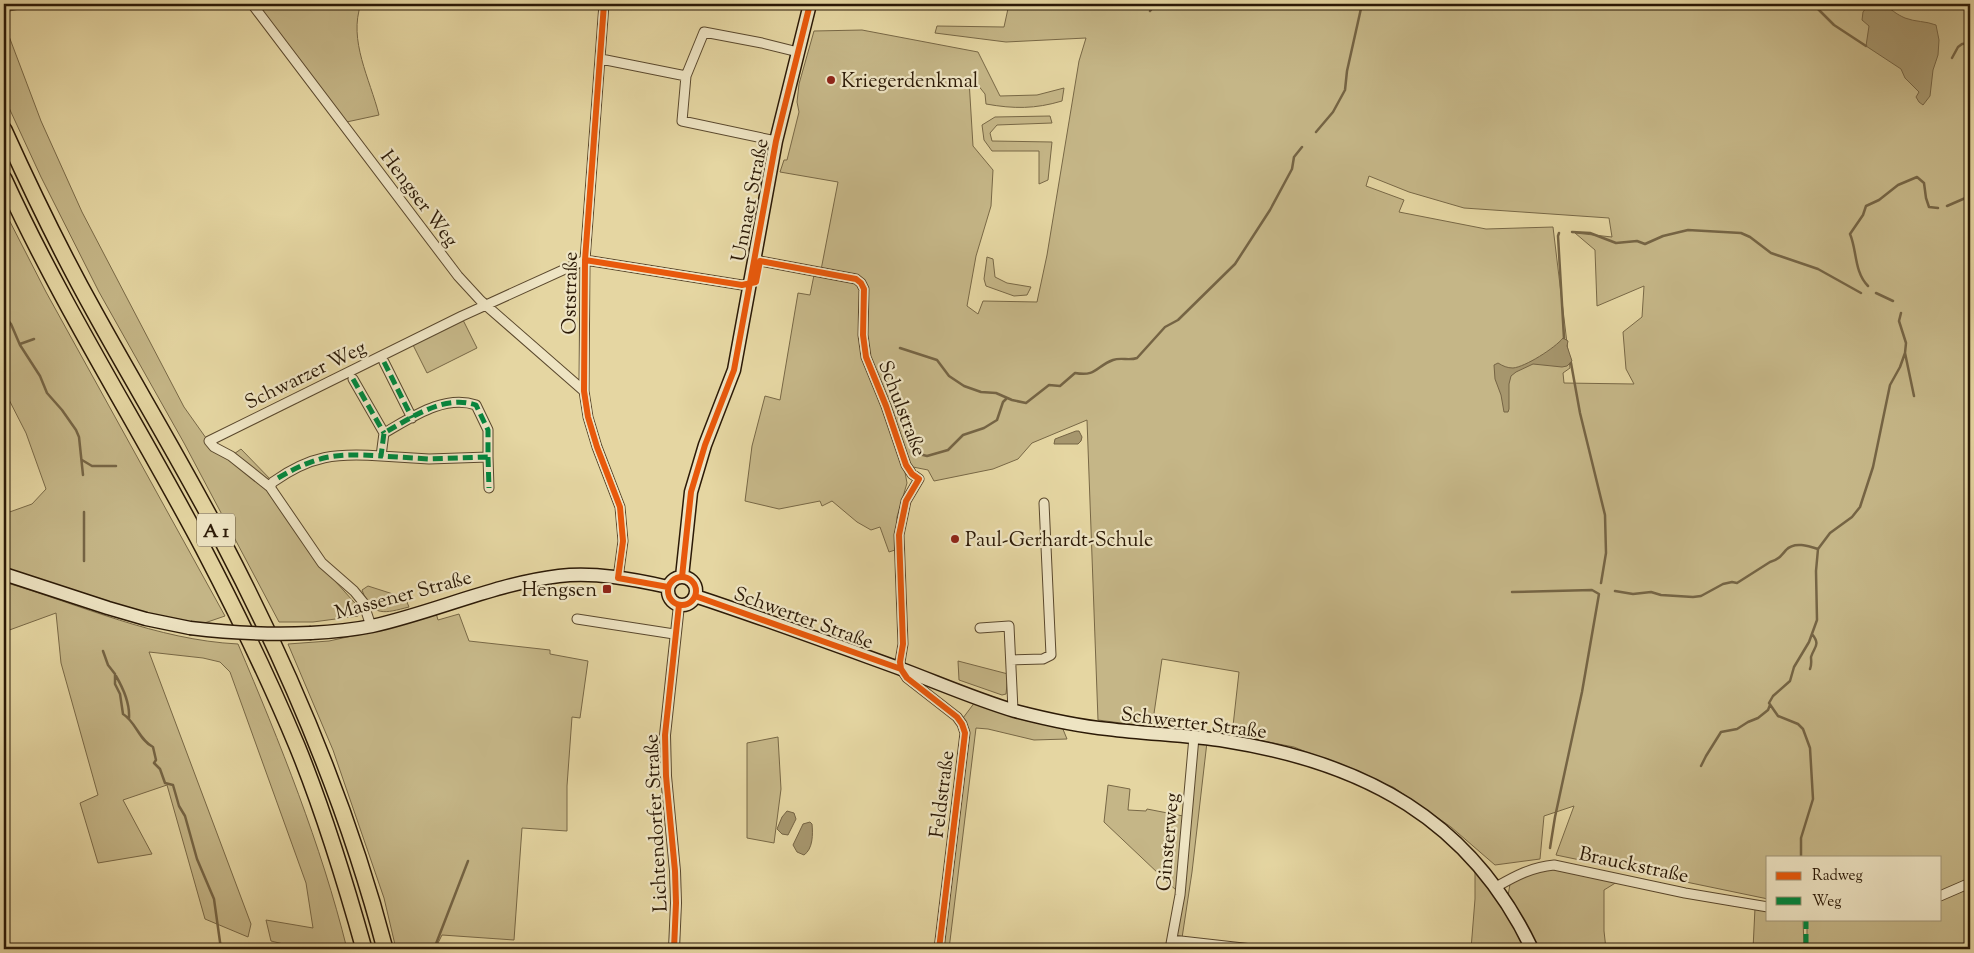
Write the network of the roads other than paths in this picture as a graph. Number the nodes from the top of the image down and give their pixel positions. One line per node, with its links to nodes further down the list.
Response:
1 (252, 4): 13 (street, Hengser Weg)
2 (604, 4): 5 (street, Oststraße)
3 (810, 4): 4 (main road, Unnaer Straße)
4 (798, 52): 6 (street); 8 (main road, Unnaer Straße)
5 (601, 59): 6 (street); 10 (street, Oststraße)
6 (686, 76): 8 (street)
7 (4, 130): 44 (highway, A 1)
8 (776, 141): 12 (main road, Unnaer Straße)
9 (4, 179): 43 (highway, A 1)
10 (585, 260): 12 (street); 13 (street); 16 (street, Oststraße)
11 (760, 261): 35 (street, Schulstraße)
12 (749, 284): 25 (main road, Unnaer Straße)
13 (486, 306): 16 (street, Hengser Weg); 21 (street, Schwarzer Weg)
14 (384, 362): 17 (street)
15 (353, 379): 18 (street)
16 (584, 391): 26 (street, Oststraße)
17 (412, 418): 18 (street); 20 (street)
18 (384, 433): 19 (street)
19 (381, 456): 20 (street); 21 (street)
20 (488, 457): 22 (street)
21 (270, 487): 31 (street)
22 (489, 488)
23 (1044, 503): 34 (street)
24 (4, 574): 31 (main road, Massener Straße, bridge)
25 (682, 577): 27 (main road); 28 (main road)
26 (618, 578): 27 (main road, Massener Straße); 31 (main road, Massener Straße)
27 (668, 587): 29 (main road)
28 (695, 596): 29 (main road); 35 (main road, Schwerter Straße)
29 (679, 605): 33 (street, Lichtendorfer Straße)
30 (577, 619): 33 (street)
31 (371, 626)
32 (980, 628): 34 (street)
33 (674, 634): 45 (street, Lichtendorfer Straße)
34 (1011, 660): 36 (street)
35 (902, 669): 36 (main road, Schwerter Straße); 46 (street, Feldstraße)
36 (1012, 710): 37 (main road, Schwerter Straße)
37 (1194, 737): 39 (main road, Schwerter Straße); 42 (street, Ginsterweg)
38 (1970, 883): 40 (street)
39 (1496, 887): 41 (street, Brauckstraße); 49 (main road, Schwerter Straße)
40 (1942, 895)
41 (1766, 907)
42 (1172, 940): 47 (street, Ginsterweg); 48 (street)
43 (364, 949)
44 (385, 949)
45 (674, 949)
46 (940, 949)
47 (1170, 949)
48 (1252, 949)
49 (1532, 949)

